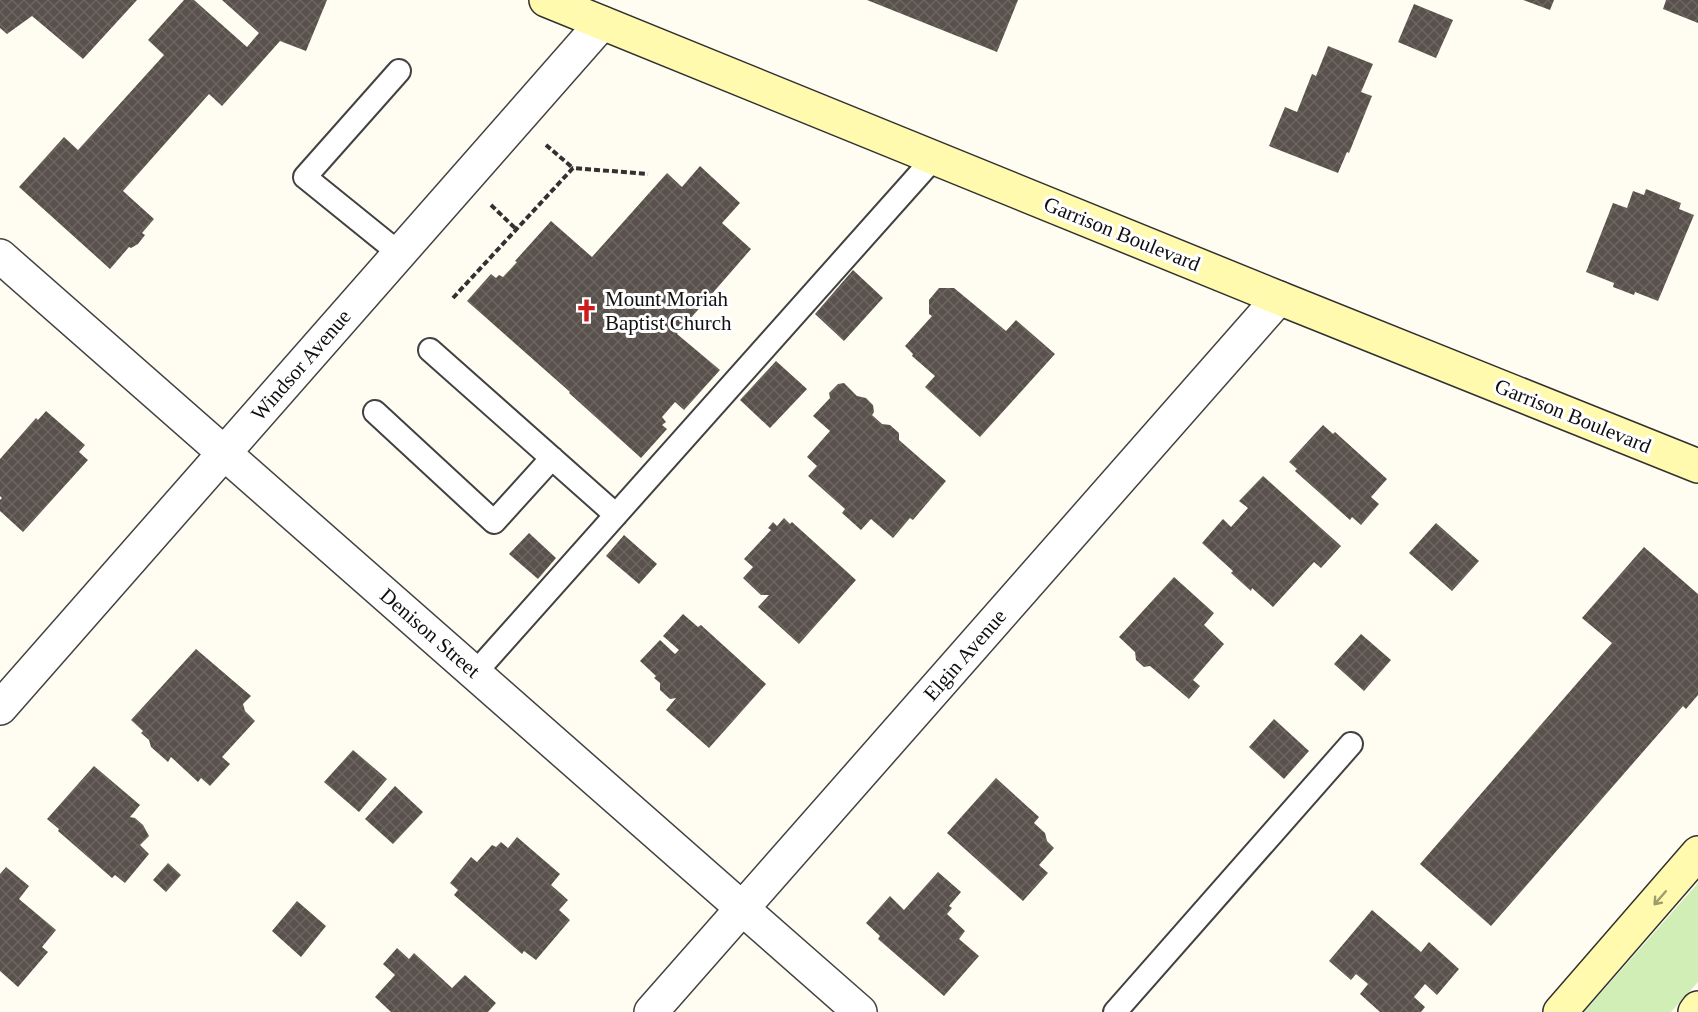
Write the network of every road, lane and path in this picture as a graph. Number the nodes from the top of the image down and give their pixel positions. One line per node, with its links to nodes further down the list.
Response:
1 (546, 0): 2 (main road, Garrison Boulevard)
2 (602, 23): 5 (main road, Garrison Boulevard); 10 (street, Windsor Avenue)
3 (399, 71): 10 (lane)
4 (546, 145): 6 (path)
5 (934, 158): 13 (main road, Garrison Boulevard); 19 (lane)
6 (573, 168): 7 (path); 9 (path)
7 (648, 174)
8 (491, 205): 9 (path)
9 (516, 229): 12 (path)
10 (399, 253): 16 (street, Windsor Avenue)
11 (0, 256): 16 (street, Denison Street)
12 (453, 298)
13 (1279, 298): 18 (main road, Garrison Boulevard); 24 (street, Elgin Avenue)
14 (430, 351): 17 (lane)
15 (375, 412): 17 (lane)
16 (224, 452): 20 (street, Denison Street); 21 (street, Windsor Avenue)
17 (552, 458): 19 (lane)
18 (1698, 466)
19 (616, 515): 20 (lane)
20 (476, 673): 24 (street, Denison Street)
21 (0, 708)
22 (1351, 744): 28 (lane)
23 (1698, 854): 29 (main road, one-way to 29)
24 (742, 908): 26 (street, Elgin Avenue); 27 (street, Denison Street)
25 (1698, 1008): 30 (main road)
26 (651, 1012)
27 (860, 1012)
28 (1115, 1012)
29 (1560, 1012)
30 (1695, 1012)

